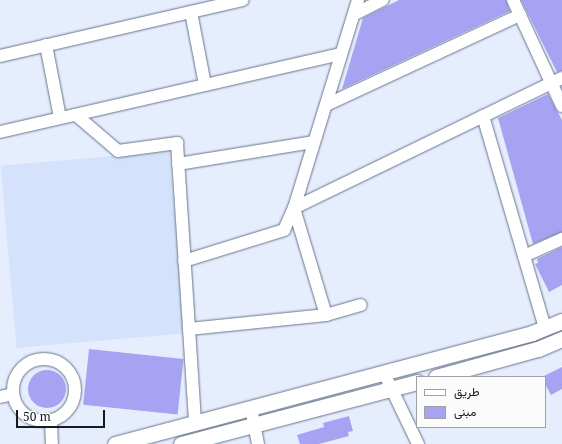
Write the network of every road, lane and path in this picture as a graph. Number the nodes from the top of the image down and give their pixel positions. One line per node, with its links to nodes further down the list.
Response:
1 (243, 0): 5 (street)
2 (358, 0): 6 (street)
3 (383, 0): 6 (street)
4 (513, 0): 7 (street)
5 (190, 12): 8 (street); 12 (street)
6 (355, 14): 9 (street)
7 (520, 15): 11 (street); 13 (street)
8 (46, 45): 10 (street); 17 (street)
9 (341, 54): 12 (street); 13 (street)
10 (0, 56)
11 (557, 80): 14 (street); 16 (street)
12 (206, 85): 15 (street)
13 (326, 105): 19 (street)
14 (562, 106)
15 (76, 115): 17 (street); 20 (street)
16 (483, 116): 21 (street); 23 (street)
17 (60, 118): 18 (street)
18 (0, 132)
19 (314, 142): 20 (street); 21 (street)
20 (178, 164): 24 (street)
21 (294, 208): 24 (street); 26 (street)
22 (562, 239): 23 (street)
23 (524, 256): 28 (street)
24 (184, 261): 29 (street)
25 (361, 305): 26 (street)
26 (326, 315): 29 (street)
27 (562, 321): 28 (street)
28 (545, 328): 31 (street)
29 (189, 329): 39 (street)
30 (562, 339): 32 (street)
31 (384, 373): 34 (street); 37 (street)
32 (440, 376)
33 (416, 382): 34 (street)
34 (392, 388): 40 (street); 45 (street)
35 (14, 394): 36 (street); 38 (street); 38 (street)
36 (0, 397)
37 (251, 408): 39 (street); 40 (street)
38 (51, 420): 41 (street)
39 (195, 423): 42 (street)
40 (254, 425): 43 (street); 44 (street)
41 (52, 444)
42 (115, 444)
43 (181, 444)
44 (258, 444)
45 (418, 444)

